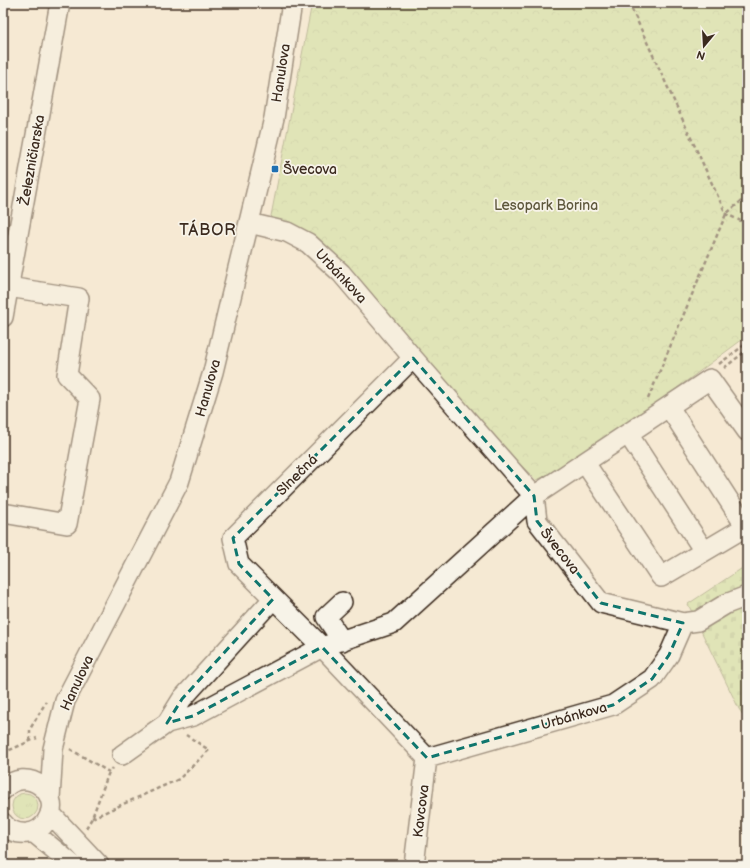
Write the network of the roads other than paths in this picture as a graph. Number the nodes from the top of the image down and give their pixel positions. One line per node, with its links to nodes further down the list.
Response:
1 (60, 3): 4 (street, Železničiarska)
2 (292, 3): 3 (street, Hanulova)
3 (249, 223): 6 (street, Urbánkova); 22 (street, Hanulova)
4 (8, 287): 5 (street, Železničiarska); 12 (street)
5 (3, 317)
6 (413, 358): 11 (street); 16 (street, Slnečná)
7 (669, 407): 8 (street); 9 (street); 13 (street)
8 (747, 431)
9 (628, 434): 10 (street); 14 (street)
10 (585, 463): 11 (street); 14 (street)
11 (534, 496): 18 (street, Švecova); 19 (street)
12 (3, 513)
13 (746, 527): 14 (street)
14 (704, 551)
15 (747, 596): 18 (street)
16 (273, 599): 20 (street, Slnečná); 21 (street)
17 (342, 602): 19 (street)
18 (683, 623): 24 (street, Urbánkova)
19 (342, 641): 20 (street)
20 (322, 647): 21 (street); 24 (street, Slnečná)
21 (167, 723): 23 (street)
22 (53, 745): 25 (street, Hanulova); 26 (street, Hanulova)
23 (122, 755)
24 (427, 758): 31 (street, Kavcova)
25 (12, 782): 26 (street)
26 (50, 806): 28 (street); 30 (street)
27 (7, 830): 28 (street)
28 (33, 832): 29 (street)
29 (73, 865)
30 (99, 865)
31 (414, 865)

